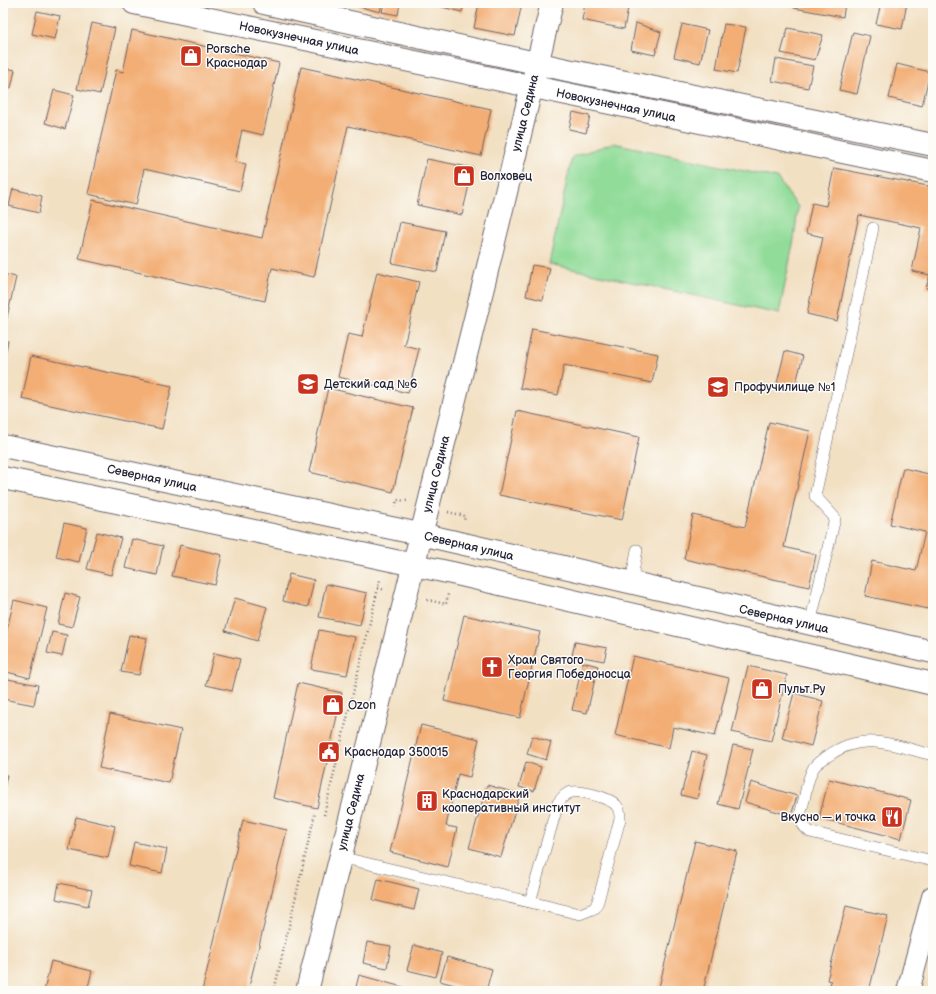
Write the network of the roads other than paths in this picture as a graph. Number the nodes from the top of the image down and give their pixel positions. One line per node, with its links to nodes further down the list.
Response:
1 (134, 3): 5 (main road, Новокузнечная улица)
2 (264, 3): 4 (main road, Новокузнечная улица)
3 (552, 3): 4 (main road, улица Седина)
4 (538, 63): 5 (main road, улица Седина); 6 (main road, Новокузнечная улица)
5 (532, 87): 7 (main road, Новокузнечная улица); 11 (main road, улица Седина)
6 (933, 145)
7 (933, 171)
8 (873, 228): 15 (lane)
9 (3, 446): 11 (main road, Северная улица)
10 (3, 478): 13 (main road)
11 (425, 536): 13 (main road, улица Седина); 14 (main road, Северная улица)
12 (637, 550): 14 (lane)
13 (417, 566): 17 (main road); 19 (main road, улица Седина)
14 (631, 583): 15 (main road, Северная улица)
15 (810, 624): 16 (main road, Северная улица)
16 (933, 652)
17 (933, 684)
18 (933, 755): 20 (lane)
19 (340, 857): 22 (lane); 23 (main road, улица Седина)
20 (933, 861)
21 (933, 897): 24 (main road)
22 (530, 902): 22 (lane)
23 (306, 991)
24 (908, 991)

